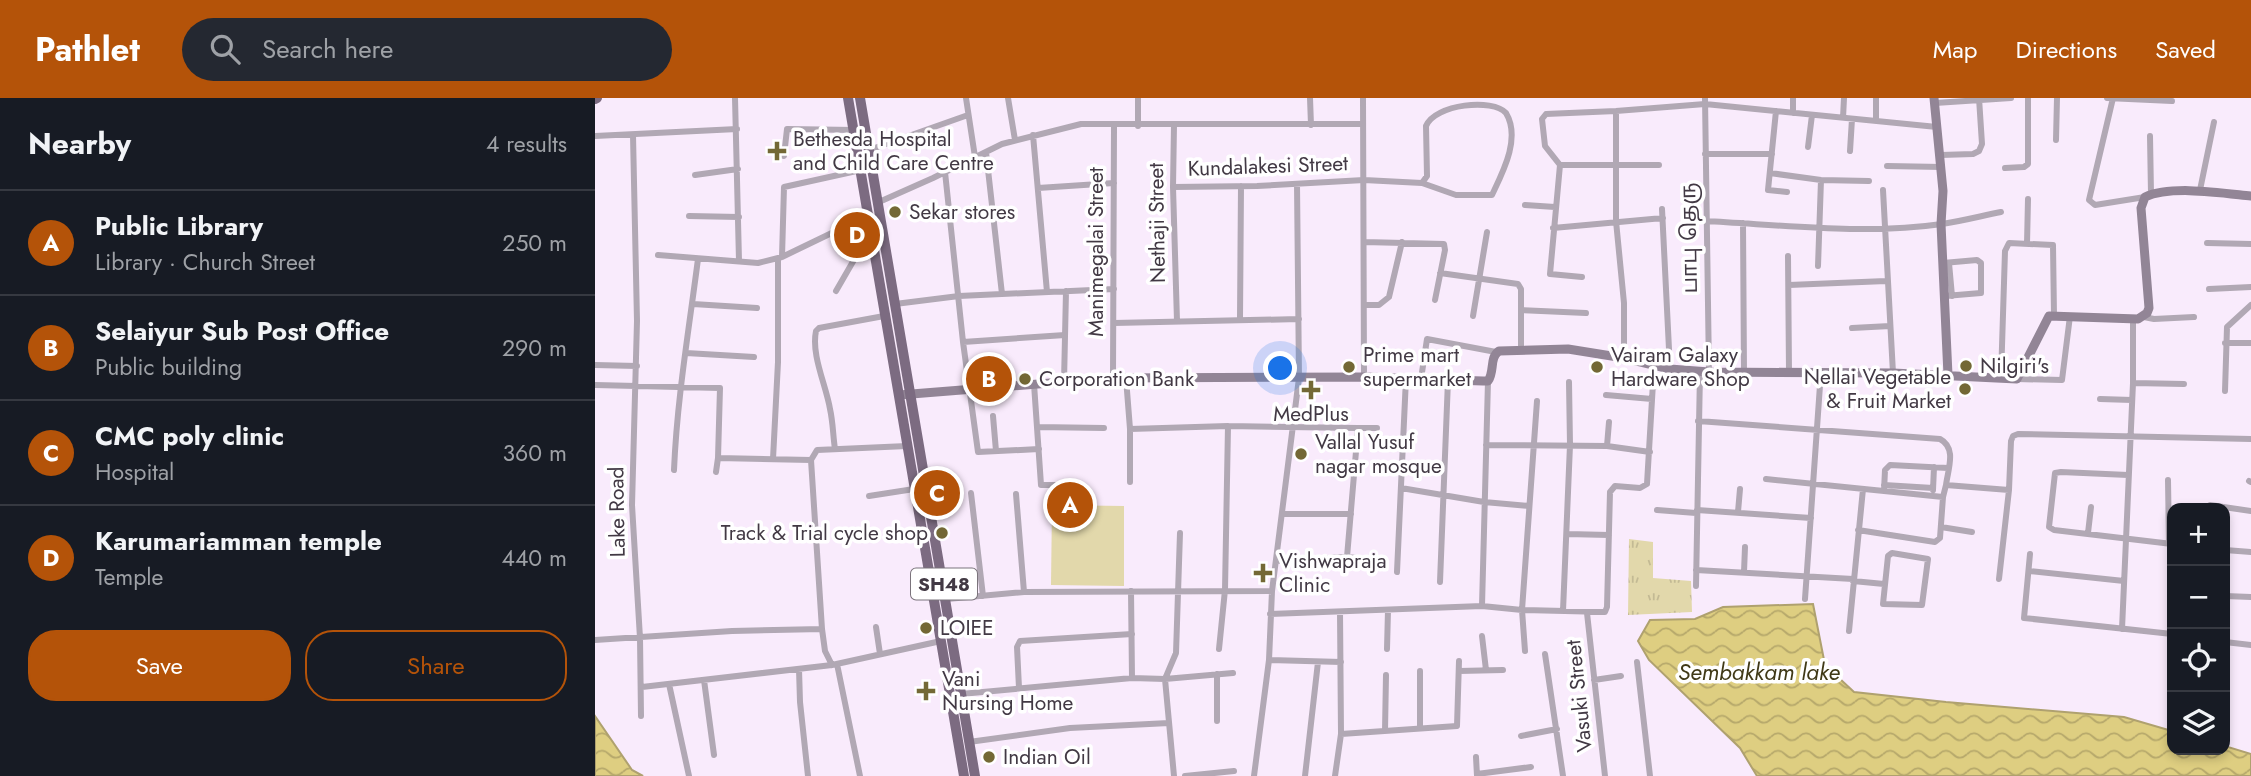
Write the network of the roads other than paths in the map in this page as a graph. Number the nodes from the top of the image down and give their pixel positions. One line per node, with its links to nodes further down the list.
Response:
1 (735, 98): 38 (street)
2 (848, 98): 39 (main road, SH48)
3 (860, 98): 47 (main road, SH48)
4 (966, 98): 26 (street)
5 (1008, 98): 44 (street)
6 (1138, 98): 36 (street)
7 (1310, 98): 34 (street)
8 (1363, 98): 32 (street)
9 (1749, 98): 22 (street)
10 (1793, 98): 25 (street)
11 (1843, 98): 28 (street)
12 (1876, 98): 30 (street)
13 (2011, 98): 18 (street)
14 (2028, 98): 61 (street)
15 (2057, 98): 45 (street)
16 (2106, 98): 17 (street)
17 (2113, 98): 21 (street); 78 (street)
18 (1979, 99): 20 (street); 52 (street)
19 (1705, 101): 22 (street); 23 (street); 50 (street, பாபு தெரு)
20 (1935, 101): 37 (street)
21 (2172, 101)
22 (1749, 109): 24 (street)
23 (1616, 111): 55 (street); 56 (street)
24 (1776, 111): 25 (street); 51 (street)
25 (1793, 113): 27 (street)
26 (968, 115): 47 (street); 54 (street)
27 (1812, 115): 28 (street); 46 (street)
28 (1843, 118): 29 (street)
29 (1852, 119): 30 (street); 48 (street)
30 (1876, 121): 37 (street)
31 (2214, 122): 76 (street)
32 (1363, 124): 34 (street); 66 (street)
33 (1174, 125): 34 (street); 36 (street); 73 (street, Nethaji Street)
34 (1311, 125)
35 (1114, 126): 36 (street); 41 (street); 69 (street, Manimegalai Street)
36 (1138, 126)
37 (1937, 127): 52 (street)
38 (737, 129): 40 (street); 60 (street)
39 (854, 130): 53 (street); 62 (main road, SH48)
40 (633, 135): 42 (street); 156 (street, Lake Road)
41 (1033, 135): 44 (street); 74 (street)
42 (595, 136)
43 (2150, 136): 78 (street)
44 (1015, 140): 49 (street)
45 (2056, 140)
46 (1808, 147)
47 (869, 150): 81 (main road, SH48)
48 (1850, 151)
49 (986, 152): 54 (street); 122 (street)
50 (1705, 153): 51 (street); 91 (street, பாபு தெரு)
51 (1772, 154): 64 (street)
52 (1941, 155): 59 (street)
53 (784, 156)
54 (975, 157): 63 (street)
55 (1616, 164): 56 (street); 57 (street); 90 (street)
56 (1560, 165): 83 (street)
57 (1659, 165)
58 (1887, 166): 59 (street)
59 (1942, 167): 93 (street)
60 (738, 169): 65 (street); 88 (street)
61 (2005, 169)
62 (861, 170): 86 (main road, SH48); 106 (street)
63 (946, 172): 81 (street); 123 (street)
64 (1770, 173): 67 (street); 77 (street)
65 (695, 175)
66 (1364, 180): 70 (street, Kundalakesi Street); 71 (street, Kundalakesi Street); 99 (street)
67 (1821, 180): 68 (street); 95 (street)
68 (1869, 181)
69 (1114, 183): 74 (street); 117 (street, Manimegalai Street)
70 (1422, 183): 70 (street)
71 (1297, 184): 72 (street, Kundalakesi Street); 139 (street)
72 (1241, 186): 73 (street, Kundalakesi Street); 141 (street)
73 (1173, 187): 142 (street, Nethaji Street)
74 (1038, 188): 121 (street)
75 (1883, 190): 96 (street)
76 (2200, 191): 78 (street); 79 (street)
77 (1787, 192)
78 (2148, 196): 137 (street)
79 (2251, 196)
80 (2028, 199): 102 (street)
81 (879, 202): 127 (main road, SH48)
82 (1525, 205): 83 (street)
83 (1555, 207): 94 (street)
84 (1662, 209): 89 (street)
85 (2001, 212): 93 (street)
86 (869, 215): 98 (main road, SH48); 106 (street)
87 (689, 216): 88 (street)
88 (739, 217): 108 (street)
89 (1663, 218): 90 (street); 158 (street)
90 (1616, 221): 94 (street); 154 (street)
91 (1705, 221): 92 (street); 159 (street, பாபு தெரு)
92 (1743, 223): 95 (street); 160 (street)
93 (1941, 224): 96 (street); 109 (street)
94 (1553, 228): 113 (street)
95 (1819, 228): 96 (street); 110 (street)
96 (1884, 228): 114 (street)
97 (1487, 232): 112 (street)
98 (873, 237): 119 (street); 134 (main road, SH48)
99 (1364, 242): 100 (street); 128 (street)
100 (1402, 242): 111 (street); 128 (street)
101 (2207, 243): 103 (street)
102 (2027, 244): 133 (street); 170 (street)
103 (2251, 244)
104 (658, 255): 107 (street)
105 (1788, 256): 115 (street)
106 (780, 258): 108 (street); 214 (street)
107 (698, 259): 108 (street); 126 (street)
108 (739, 261)
109 (1946, 263): 124 (street); 124 (street)
110 (1818, 266)
111 (1440, 273): 112 (street); 125 (street)
112 (1480, 277): 131 (street); 135 (street)
113 (1582, 277)
114 (1887, 281): 115 (street); 144 (street)
115 (1789, 285): 161 (street)
116 (2251, 287): 118 (street)
117 (1114, 289): 120 (street); 143 (street, Manimegalai Street)
118 (2209, 289)
119 (836, 291)
120 (1066, 291): 121 (street); 146 (street)
121 (1047, 292): 122 (street)
122 (1002, 294): 123 (street)
123 (959, 296): 127 (street); 147 (street)
124 (1948, 296): 164 (street)
125 (1435, 300)
126 (692, 304): 130 (street); 152 (street)
127 (895, 304): 185 (main road, SH48)
128 (1364, 305): 165 (street)
129 (2251, 305): 148 (street)
130 (757, 308)
131 (1521, 310): 132 (street); 150 (street)
132 (1586, 313)
133 (2054, 315): 136 (street); 172 (street)
134 (884, 316): 185 (main road, SH48); 209 (street)
135 (1473, 316)
136 (2070, 316): 140 (street); 172 (street)
137 (2144, 317): 138 (street); 140 (street)
138 (2194, 317)
139 (1299, 318): 141 (street); 168 (street)
140 (2133, 319): 177 (street)
141 (1240, 320): 142 (street)
142 (1177, 321): 143 (street)
143 (1114, 323): 166 (street, Manimegalai Street)
144 (1890, 326): 145 (street); 163 (street)
145 (1852, 328)
146 (1065, 335): 147 (street); 175 (street)
147 (963, 342): 183 (street)
148 (2225, 343): 149 (street); 184 (street)
149 (2251, 344)
150 (1521, 351): 151 (street); 154 (street)
151 (1496, 352): 171 (street); 174 (street)
152 (687, 353): 153 (street); 182 (street)
153 (754, 357)
154 (1624, 358): 157 (street)
155 (595, 365): 156 (street)
156 (636, 366): 181 (street, Lake Road)
157 (1654, 366): 158 (street); 187 (street)
158 (1670, 369): 159 (street)
159 (1704, 372): 160 (street); 192 (street, பாபு தெரு)
160 (1744, 372): 161 (street)
161 (1789, 372): 162 (street)
162 (1821, 372): 163 (street); 201 (street)
163 (1893, 373): 164 (street)
164 (1948, 375): 170 (street)
165 (1364, 377): 168 (street); 169 (street)
166 (1113, 378): 167 (street); 175 (street)
167 (1126, 378): 168 (street); 199 (street)
168 (1299, 378): 196 (street)
169 (1406, 378): 171 (street); 227 (street)
170 (2001, 378): 172 (street)
171 (1421, 379): 173 (street)
172 (2017, 379)
173 (1448, 380): 174 (street); 237 (street)
174 (1488, 381): 204 (street)
175 (1064, 382): 178 (street)
176 (1569, 382): 205 (street)
177 (2133, 383): 179 (street); 189 (street)
178 (1034, 384): 183 (street); 195 (street)
179 (2184, 384)
180 (595, 385): 181 (street)
181 (636, 385): 182 (street); 302 (street, Lake Road)
182 (683, 385): 213 (street); 218 (street)
183 (969, 389): 185 (street); 211 (street)
184 (2225, 391)
185 (904, 394): 206 (main road, SH48); 287 (main road, SH48)
186 (1606, 395): 187 (street)
187 (1653, 399): 212 (street)
188 (2101, 399): 189 (street)
189 (2132, 400): 202 (street)
190 (1537, 401): 207 (street)
191 (993, 416): 211 (street)
192 (1698, 421): 201 (street); 245 (street, பாபு தெரு)
193 (1609, 422): 208 (street)
194 (1229, 426): 196 (street); 199 (street); 279 (street)
195 (1037, 427): 197 (street); 210 (street)
196 (1294, 427): 198 (street); 248 (street)
197 (1104, 428)
198 (1358, 428): 200 (street); 249 (street)
199 (1130, 429): 223 (street)
200 (1377, 429)
201 (1818, 430): 217 (street); 225 (street)
202 (2129, 436): 203 (street); 220 (street); 232 (street)
203 (2251, 439)
204 (1486, 445): 207 (street); 239 (street)
205 (1570, 445): 207 (street); 208 (street); 256 (street)
206 (907, 446): 209 (street); 229 (main road, SH48)
207 (1533, 446): 241 (street)
208 (1607, 446): 212 (street)
209 (835, 449): 215 (street)
210 (1039, 449): 211 (street); 224 (street)
211 (996, 451)
212 (1650, 452): 257 (street)
213 (718, 458): 214 (street); 219 (street)
214 (773, 459): 215 (street)
215 (811, 460): 296 (street)
216 (1934, 467): 217 (street); 228 (street); 233 (street)
217 (1948, 468): 226 (street)
218 (674, 470)
219 (716, 472)
220 (2128, 475): 255 (street); 258 (street)
221 (1766, 479): 225 (street)
222 (2168, 480): 240 (street)
223 (1130, 482)
224 (1082, 485)
225 (1814, 485): 231 (street); 250 (street)
226 (1946, 485): 232 (street); 238 (street)
227 (1401, 488): 237 (street); 269 (street)
228 (1884, 488): 231 (street); 233 (street)
229 (914, 489): 236 (street); 304 (main road, SH48)
230 (1740, 489): 247 (street)
231 (1863, 489): 252 (street)
232 (2009, 490): 272 (street)
233 (1933, 492): 238 (street)
234 (971, 493): 283 (street)
235 (1016, 494): 282 (street)
236 (869, 496)
237 (1444, 496): 239 (street); 275 (street)
238 (1943, 497): 251 (street)
239 (1484, 502): 241 (street); 288 (street)
240 (2169, 503)
241 (1529, 506): 290 (street)
242 (2091, 507): 255 (street)
243 (2230, 508): 246 (street)
244 (1657, 510): 245 (street)
245 (1697, 511): 247 (street); 267 (street, பாபு தெரு)
246 (2251, 511)
247 (1738, 512): 250 (street)
248 (1282, 514): 249 (street); 266 (street)
249 (1351, 514): 264 (street)
250 (1811, 518): 271 (street)
251 (1941, 527): 252 (street); 253 (street)
252 (1859, 530): 273 (street)
253 (1972, 532)
254 (1180, 533): 278 (street)
255 (2088, 533): 258 (street)
256 (1567, 534): 257 (street); 291 (street)
257 (1609, 535): 293 (street)
258 (2126, 538): 259 (street); 274 (street)
259 (2167, 543)
260 (1745, 548): 270 (street)
261 (2230, 550): 262 (street)
262 (2251, 552)
263 (2030, 554): 268 (street)
264 (1347, 557): 265 (street); 266 (street)
265 (1366, 559)
266 (1276, 561): 281 (street)
267 (1696, 570): 270 (street); 277 (street, பாபு தெரு)
268 (2029, 571): 274 (street); 297 (street)
269 (1397, 572)
270 (1744, 572): 271 (street)
271 (1807, 576): 273 (street); 286 (street)
272 (1999, 579)
273 (1853, 580): 276 (street); 298 (street)
274 (2124, 581): 297 (street)
275 (1440, 582)
276 (1884, 584): 276 (street)
277 (1696, 586)
278 (1178, 590): 279 (street); 280 (street); 328 (street)
279 (1225, 590): 281 (street); 307 (street)
280 (1131, 591): 282 (street); 299 (street)
281 (1272, 591): 294 (street)
282 (1024, 592): 283 (street)
283 (983, 596): 287 (street)
284 (2230, 596): 285 (street)
285 (2251, 597)
286 (1805, 599)
287 (947, 600): 334 (main road, SH48)
288 (1482, 606): 289 (street); 290 (street)
289 (1388, 610): 292 (street); 308 (street)
290 (1522, 610): 291 (street); 309 (street)
291 (1563, 611): 293 (street)
292 (1341, 612): 294 (street); 315 (street)
293 (1587, 613): 330 (street, Vasuki Street)
294 (1271, 614): 312 (street)
295 (876, 627): 310 (street)
296 (822, 629): 302 (street); 317 (street)
297 (2122, 629): 300 (street)
298 (1849, 631)
299 (1132, 634): 327 (street); 333 (street)
300 (2167, 634)
301 (1482, 636): 319 (street)
302 (640, 638): 303 (street); 332 (street, Lake Road)
303 (595, 640)
304 (941, 641): 310 (street); 352 (main road, SH48)
305 (2230, 643): 306 (street)
306 (2251, 645)
307 (1219, 649)
308 (1387, 649)
309 (1525, 651)
310 (880, 654): 317 (street)
311 (1545, 654): 339 (street)
312 (1269, 660): 314 (street); 356 (street)
313 (1459, 660): 322 (street)
314 (1318, 662): 315 (street); 357 (street)
315 (1341, 662): 341 (street)
316 (1636, 662): 361 (street)
317 (834, 664): 318 (street); 351 (street)
318 (799, 669): 329 (street); 350 (street)
319 (1486, 670): 320 (street); 322 (street)
320 (1503, 670)
321 (1420, 671): 338 (street)
322 (1459, 671): 338 (street)
323 (1233, 673): 324 (street)
324 (1217, 674): 328 (street); 336 (street)
325 (1386, 675): 340 (street)
326 (1621, 676): 330 (street)
327 (1132, 678): 328 (street); 333 (street)
328 (1165, 679): 337 (street)
329 (704, 680): 331 (street); 344 (street)
330 (1594, 680): 360 (street, Vasuki Street)
331 (669, 684): 332 (street); 349 (street)
332 (642, 687): 335 (street, Lake Road)
333 (1019, 688): 334 (street)
334 (961, 694): 343 (main road, SH48)
335 (641, 716)
336 (1217, 721)
337 (1169, 723): 343 (street); 354 (street)
338 (1420, 729): 340 (street)
339 (1557, 729): 342 (street); 359 (street)
340 (1385, 731): 341 (street)
341 (1341, 734): 358 (street)
342 (1521, 736)
343 (969, 742): 353 (main road, SH48)
344 (715, 755)
345 (1476, 757): 348 (street)
346 (1531, 767): 348 (street)
347 (1234, 771): 355 (street)
348 (1477, 775)
349 (689, 776)
350 (808, 776)
351 (860, 776)
352 (964, 776)
353 (975, 776)
354 (1174, 776)
355 (1185, 776)
356 (1254, 776)
357 (1305, 776)
358 (1335, 776)
359 (1563, 776)
360 (1605, 776)
361 (1650, 776)

